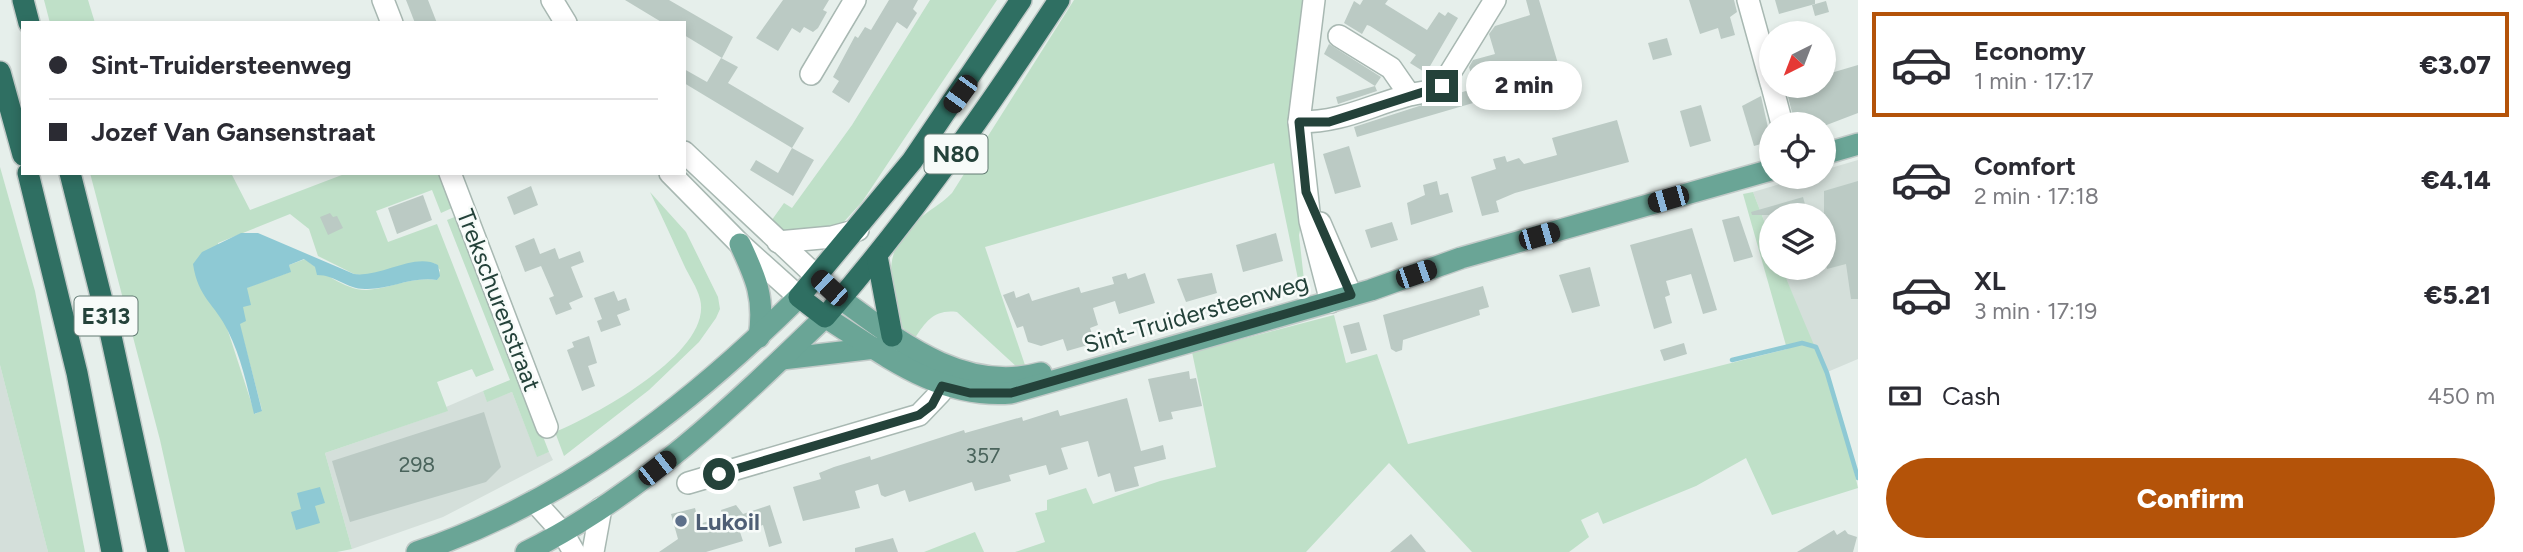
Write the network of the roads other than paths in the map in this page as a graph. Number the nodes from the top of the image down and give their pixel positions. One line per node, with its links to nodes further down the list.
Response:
1 (23, 0): 10 (highway)
2 (383, 0): 11 (street)
3 (552, 0): 12 (street)
4 (855, 0): 16 (street)
5 (1021, 0): 28 (highway, N80)
6 (1059, 0): 31 (highway, N80)
7 (1314, 0): 18 (street)
8 (1494, 0): 17 (street)
9 (1748, 0): 14 (street)
10 (28, 21)
11 (391, 21)
12 (565, 21)
13 (1339, 36): 17 (street)
14 (1759, 41)
15 (0, 72): 20 (highway)
16 (811, 74)
17 (1409, 94): 18 (street)
18 (1299, 122): 33 (street)
19 (1858, 144): 21 (main road)
20 (21, 148)
21 (1836, 150)
22 (686, 154): 29 (street)
23 (1759, 173): 33 (main road, Sint-Truidersteenweg)
24 (28, 175): 47 (highway, E313)
25 (70, 175): 48 (highway, E313)
26 (451, 175): 41 (street, Trekschurenstraat)
27 (672, 175): 30 (street)
28 (858, 230): 29 (street); 32 (highway, N80)
29 (778, 242): 32 (street)
30 (740, 244): 34 (street); 37 (main road)
31 (877, 256): 35 (highway, N80); 38 (highway)
32 (817, 277): 34 (highway, N80); 35 (highway, Sint-Truidersteenweg)
33 (1339, 292): 40 (main road, Sint-Truidersteenweg)
34 (799, 297): 36 (highway, Sint-Truidersteenweg); 37 (main road, N80)
35 (841, 299): 36 (highway, N80); 38 (main road, Sint-Truidersteenweg)
36 (825, 317): 38 (main road, Sint-Truidersteenweg); 39 (main road, N80)
37 (759, 337): 43 (main road, N80)
38 (884, 342): 39 (main road); 40 (main road, Sint-Truidersteenweg)
39 (782, 359): 44 (main road, N80)
40 (946, 377): 42 (street)
41 (547, 427)
42 (688, 483)
43 (534, 501): 45 (street); 46 (street); 49 (main road, N80)
44 (601, 508): 45 (main road, N80); 51 (street)
45 (563, 533): 46 (main road, N80); 50 (street)
46 (540, 549)
47 (112, 552)
48 (158, 552)
49 (417, 552)
50 (574, 552)
51 (593, 552)

